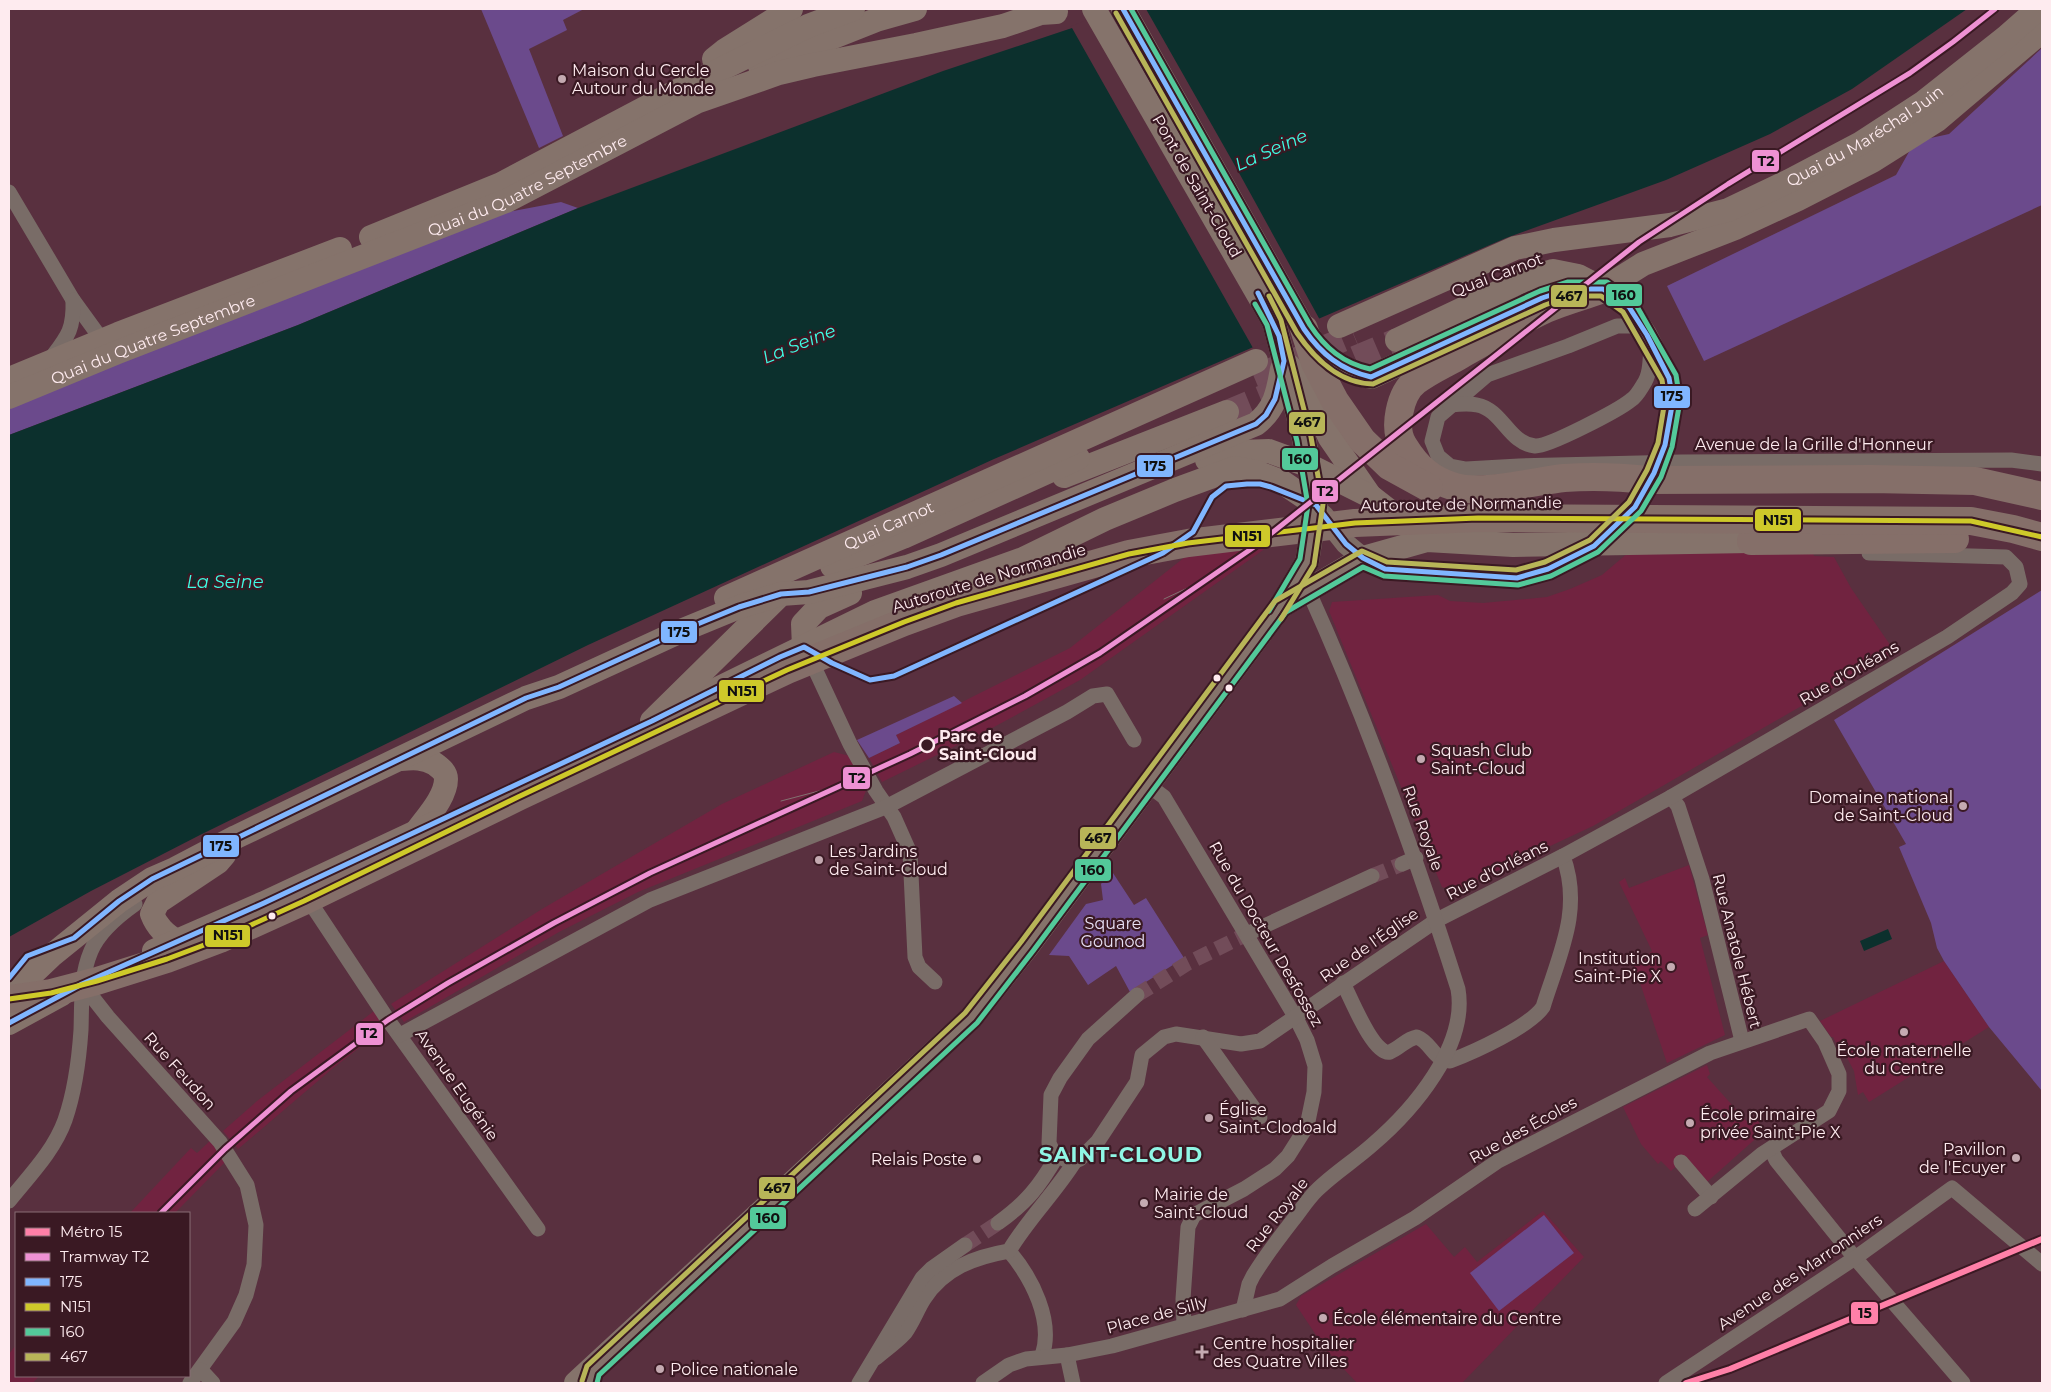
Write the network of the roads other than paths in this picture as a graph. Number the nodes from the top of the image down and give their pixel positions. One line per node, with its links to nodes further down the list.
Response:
1 (791, 9): 8 (main road)
2 (853, 9): 8 (main road, Quai du Quatre Septembre)
3 (915, 9): 8 (main road)
4 (2038, 9): 10 (main road, Quai du Maréchal Juin)
5 (1112, 11): 14 (main road, Pont de Saint-Cloud); 18 (main road, Pont de Saint-Cloud)
6 (1056, 12): 8 (main road, Quai du Quatre Septembre)
7 (2042, 31): 11 (main road, Quai du Maréchal Juin)
8 (686, 96): 16 (main road, Quai du Quatre Septembre); 21 (main road, Quai du Quatre Septembre)
9 (9, 192): 13 (street)
10 (1670, 226): 11 (main road, Quai Carnot)
11 (1735, 228): 12 (main road)
12 (1603, 289): 14 (main road, Pont de Saint-Cloud); 15 (main road); 17 (main road, Quai Carnot); 27 (highway)
13 (73, 300): 16 (street); 19 (street)
14 (1304, 329): 27 (highway)
15 (1646, 334): 22 (street, Avenue de la Grille d'Honneur); 22 (street); 24 (main road)
16 (102, 340): 19 (main road, Quai du Quatre Septembre)
17 (1397, 340)
18 (1284, 360): 26 (main road, Pont de Saint-Cloud); 28 (main road); 38 (main road, Quai Carnot)
19 (47, 362): 20 (main road, Quai du Quatre Septembre)
20 (9, 379)
21 (9, 397)
22 (1450, 405): 25 (street, Avenue de la Grille d'Honneur)
23 (1227, 412): 41 (main road, Quai Carnot)
24 (1665, 445)
25 (2042, 464)
26 (1310, 466): 28 (main road, Quai Carnot); 30 (main road, Pont de Saint-Cloud); 44 (main road, Quai Carnot)
27 (1648, 480): 29 (highway)
28 (1370, 496): 34 (main road)
29 (2042, 496)
30 (1316, 505): 37 (main road); 43 (main road, Pont de Saint-Cloud); 44 (main road, Quai Carnot)
31 (1908, 511): 32 (highway, Autoroute de Normandie); 33 (highway, Autoroute de Normandie); 62 (highway, Autoroute de Normandie); 67 (highway, Autoroute de Normandie)
32 (2042, 518)
33 (2042, 537)
34 (1427, 540): 35 (main road); 37 (main road)
35 (1751, 541): 36 (highway); 51 (street, Rue d'Orléans)
36 (2042, 553)
37 (1363, 558): 39 (main road); 40 (main road)
38 (907, 567): 41 (main road, Quai Carnot); 45 (main road)
39 (1548, 569)
40 (1308, 590): 43 (main road); 59 (street, Rue Royale)
41 (809, 592): 42 (main road, Quai Carnot)
42 (781, 594): 46 (main road, Quai Carnot); 46 (main road, Quai Carnot); 47 (main road, Quai Carnot)
43 (1282, 606): 50 (main road)
44 (876, 612): 45 (main road, Quai Carnot)
45 (804, 647): 47 (main road, Quai Carnot); 52 (street)
46 (526, 698): 49 (main road, Quai Carnot)
47 (652, 721): 53 (main road, Quai Carnot)
48 (1134, 740): 52 (street)
49 (395, 760): 53 (main road); 54 (main road, Quai Carnot)
50 (1148, 785): 60 (street, Rue du Docteur Desfossez); 95 (main road)
51 (1671, 797): 55 (street, Rue d'Orléans); 72 (street, Rue Anatole Hébert)
52 (888, 806): 63 (street); 70 (street)
53 (417, 831): 58 (main road, Quai Carnot)
54 (236, 837): 56 (main road, Quai Carnot); 61 (main road)
55 (1563, 856): 59 (street, Rue d'Orléans); 73 (street)
56 (175, 869): 65 (street); 67 (main road, Quai Carnot)
57 (1372, 876): 60 (street)
58 (299, 886): 61 (main road, Quai Carnot); 70 (street, Avenue Eugénie)
59 (1437, 920): 64 (street, Rue de l'Église); 73 (street, Rue Royale)
60 (1247, 934): 68 (street, Rue du Docteur Desfossez)
61 (176, 941): 65 (main road, Quai Carnot)
62 (9, 982)
63 (935, 982)
64 (1344, 983): 68 (street, Rue de l'Église); 73 (street)
65 (82, 984): 69 (main road, Quai Carnot); 80 (street); 94 (street, Rue Feudon)
66 (1137, 995): 76 (street)
67 (9, 998)
68 (1296, 1018): 71 (street, Rue de l'Église); 90 (street, Rue du Docteur Desfossez)
69 (9, 1023)
70 (400, 1035): 83 (street, Avenue Eugénie)
71 (1203, 1037): 74 (street); 77 (street, Rue de l'Église)
72 (1742, 1041): 75 (street, Rue Anatole Hébert); 88 (street, Rue des Écoles)
73 (1444, 1060): 89 (street, Rue Royale)
74 (1260, 1117)
75 (1771, 1149): 79 (street, Rue Anatole Hébert); 86 (street)
76 (1057, 1156): 77 (street); 82 (street)
77 (1075, 1161): 85 (street, Rue de l'Église)
78 (1681, 1162): 79 (street)
79 (1711, 1197): 81 (street, Rue Anatole Hébert)
80 (9, 1201)
81 (1695, 1209)
82 (998, 1223)
83 (538, 1229)
84 (965, 1245): 93 (street)
85 (1009, 1252): 92 (street); 93 (street)
86 (1855, 1258): 87 (street, Avenue des Marronniers); 101 (street, Avenue des Marronniers); 102 (street)
87 (2042, 1264)
88 (1280, 1299): 89 (street, Place de Silly)
89 (1243, 1310): 90 (street, Place de Silly)
90 (1184, 1325): 91 (street, Place de Silly)
91 (1067, 1355): 92 (street, Place de Silly); 100 (street)
92 (1042, 1356): 99 (street, Place de Silly)
93 (876, 1358): 98 (street)
94 (201, 1370): 96 (street, Rue Feudon); 97 (street)
95 (586, 1379)
96 (190, 1383)
97 (213, 1383)
98 (859, 1383)
99 (983, 1383)
100 (1073, 1383)
101 (1666, 1383)
102 (1964, 1383)

